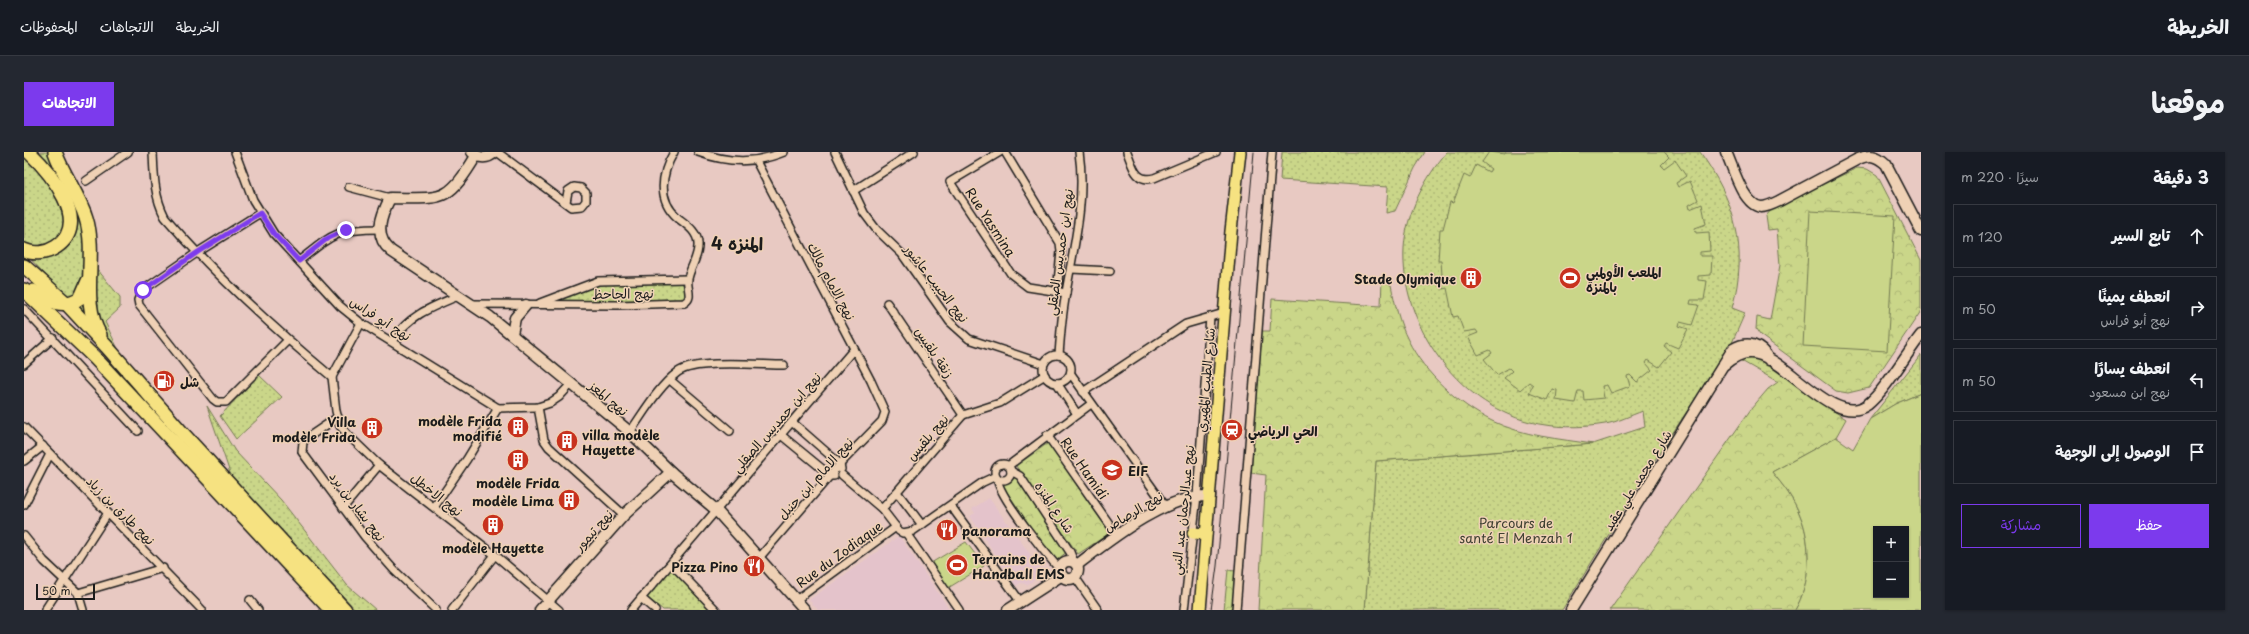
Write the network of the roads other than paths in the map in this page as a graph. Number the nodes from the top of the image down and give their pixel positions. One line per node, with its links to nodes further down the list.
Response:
1 (29, 152): 31 (highway)
2 (55, 152): 37 (highway)
3 (128, 152): 23 (street)
4 (153, 152): 32 (street)
5 (235, 152): 28 (street, نهج أبو فراس)
6 (496, 152): 20 (street); 27 (street)
7 (674, 152): 38 (street, نهج الجاحظ)
8 (698, 152): 22 (street)
9 (784, 152): 22 (street)
10 (836, 152): 25 (street, نهج الحبيب عاشور)
11 (914, 152): 25 (street)
12 (1000, 152): 41 (street, Rue Yasmina)
13 (1005, 152): 41 (street)
14 (1079, 152): 35 (street, نهج ابن حمديس الصقلي)
15 (1127, 152): 21 (street)
16 (1216, 152): 21 (street)
17 (1240, 152): 51 (main road, شارع الطيب المهيري)
18 (1272, 152): 148 (street)
19 (1726, 152): 30 (street)
20 (474, 154): 26 (street)
21 (1196, 156)
22 (756, 161): 60 (street, نهج الامام مالك)
23 (86, 181)
24 (349, 187): 26 (street)
25 (853, 191): 63 (street, نهج الحبيب عاشور)
26 (390, 198): 29 (street)
27 (566, 202)
28 (260, 213): 32 (street); 33 (street, نهج أبو فراس)
29 (380, 229): 33 (street); 44 (street, نهج المعز)
30 (1921, 231)
31 (24, 250)
32 (198, 252): 57 (street); 57 (street)
33 (299, 261): 53 (street, نهج أبو فراس)
34 (24, 266): 46 (highway)
35 (1071, 269): 36 (street); 42 (street, نهج ابن حمديس الصقلي)
36 (1110, 271)
37 (88, 279): 46 (highway); 59 (highway)
38 (688, 279): 49 (street, نهج الجاحظ); 49 (street, نهج الجاحظ)
39 (24, 286): 46 (highway)
40 (24, 290): 48 (highway)
41 (1056, 292): 42 (street, Rue Yasmina)
42 (1066, 293): 61 (street, نهج ابن حمديس الصقلي)
43 (24, 294): 48 (highway)
44 (458, 296): 47 (street, نهج المعز); 58 (street)
45 (887, 303): 77 (street, زنقة بلقيس)
46 (66, 304): 59 (highway)
47 (471, 304): 49 (street, نهج الجاحظ); 54 (street, نهج المعز)
48 (40, 305): 133 (highway)
49 (531, 305): 54 (street)
50 (24, 309): 56 (street)
51 (1224, 313): 52 (street); 98 (main road, شارع الطيب المهيري)
52 (1210, 317): 71 (street); 97 (street, نهج عبدالرحمان عبد النبي)
53 (361, 323): 58 (street, نهج أبو فراس); 67 (street)
54 (512, 334): 69 (street, نهج المعز)
55 (1921, 335): 149 (street, شارع محمد علي عقيد)
56 (52, 338): 62 (street); 81 (street)
57 (288, 340): 67 (street)
58 (392, 341): 74 (street, نهج أبو فراس)
59 (107, 347): 134 (highway)
60 (854, 349): 75 (street, نهج الامام مالك); 79 (street, نهج ابن حمديس الصقلي)
61 (1059, 355): 63 (street); 65 (street)
62 (24, 364)
63 (1044, 364): 66 (street)
64 (784, 365): 68 (street)
65 (1071, 374): 70 (street); 71 (street)
66 (1045, 376): 70 (street); 77 (street, نهج بلقيس)
67 (332, 377): 78 (street, نهج الاخطل)
68 (670, 380): 82 (street); 83 (street)
69 (572, 383): 73 (street); 83 (street, نهج المعز)
70 (1058, 383): 76 (street)
71 (1083, 392): 72 (street)
72 (1091, 404): 76 (street); 102 (street)
73 (538, 407): 74 (street); 107 (street)
74 (498, 408): 100 (street)
75 (885, 412): 89 (street, نهج الامام ابن حنبل)
76 (1077, 414): 85 (street)
77 (963, 415): 96 (street, نهج بلقيس)
78 (338, 417): 90 (street, نهج الاخطل); 103 (street, نهج بشار بن برد)
79 (792, 422): 84 (street, نهج ابن حمديس الصقلي); 89 (street)
80 (24, 427): 86 (street, نهج طارق بن زياد)
81 (138, 431)
82 (730, 431)
83 (630, 432): 92 (street, نهج المعز)
84 (781, 435): 94 (street); 105 (street, نهج ابن حمديس الصقلي)
85 (1047, 435): 91 (street); 113 (street, Rue Hamidi)
86 (43, 446): 87 (street, نهج طارق بن زياد); 88 (street)
87 (50, 454): 99 (street); 106 (street, نهج طارق بن زياد)
88 (24, 461)
89 (840, 464): 93 (street); 94 (street, نهج الامام ابن حنبل)
90 (379, 465): 100 (street, نهج الاخطل); 103 (street)
91 (1009, 468): 95 (street); 95 (street); 117 (street, شارع المنزه)
92 (671, 472): 105 (street, نهج المعز); 107 (street, نهج تيمور)
93 (842, 475): 94 (street); 104 (street, Rue du Zodiaque)
94 (831, 476): 116 (street, نهج الامام ابن حنبل)
95 (997, 477): 101 (street); 120 (street)
96 (898, 492): 104 (street, نهج بلقيس); 108 (street)
97 (1197, 496): 98 (street, نهج الرصاص); 102 (street, نهج الرصاص); 111 (street, نهج عبدالرحمان عبد النبي)
98 (1210, 496): 112 (main road, شارع الطيب المهيري)
99 (24, 505)
100 (435, 506): 115 (street, نهج الاخطل)
101 (951, 506): 108 (street); 128 (street)
102 (1166, 507): 113 (street, نهج الرصاص)
103 (343, 508): 135 (street, نهج بشار بن برد)
104 (882, 509): 109 (street, Rue du Zodiaque)
105 (715, 510): 116 (street, نهج المعز); 118 (street, نهج ابن حمديس الصقلي)
106 (108, 513): 119 (street, نهج طارق بن زياد); 122 (street)
107 (624, 516): 127 (street, نهج تيمور)
108 (922, 525): 110 (street)
109 (896, 527): 110 (street, Rue du Zodiaque); 126 (street, Rue du Zodiaque)
110 (906, 533): 143 (street, Rue du Zodiaque)
111 (1193, 533): 112 (main road); 146 (street, نهج عبدالرحمان عبد النبي)
112 (1206, 534): 147 (main road, شارع الطيب المهيري)
113 (1118, 535): 117 (street, نهج الرصاص)
114 (24, 536): 122 (street)
115 (495, 555): 127 (street, نهج الاخطل); 136 (street)
116 (760, 558): 126 (street, نهج المعز)
117 (1075, 563): 120 (street, نهج الرصاص); 121 (street)
118 (672, 564): 124 (street, نهج ابن حمديس الصقلي); 141 (street)
119 (163, 568): 123 (street); 131 (street, نهج طارق بن زياد)
120 (1061, 572): 121 (street); 128 (street, نهج الرصاص)
121 (1075, 577): 145 (street)
122 (65, 579): 123 (street); 129 (street)
123 (78, 593): 130 (street)
124 (641, 598): 139 (street, نهج ابن حمديس الصقلي); 140 (street)
125 (250, 600): 132 (street)
126 (796, 600): 142 (street, نهج المعز)
127 (548, 601): 137 (street, نهج تيمور); 138 (street, نهج الاخطل)
128 (1020, 601): 144 (street, نهج الرصاص)
129 (45, 610)
130 (83, 610)
131 (202, 610)
132 (258, 610)
133 (330, 610)
134 (345, 610)
135 (436, 610)
136 (452, 610)
137 (540, 610)
138 (560, 610)
139 (631, 610)
140 (655, 610)
141 (716, 610)
142 (805, 610)
143 (959, 610)
144 (1008, 610)
145 (1098, 610)
146 (1184, 610)
147 (1200, 610)
148 (1236, 610)
149 (1571, 610)

